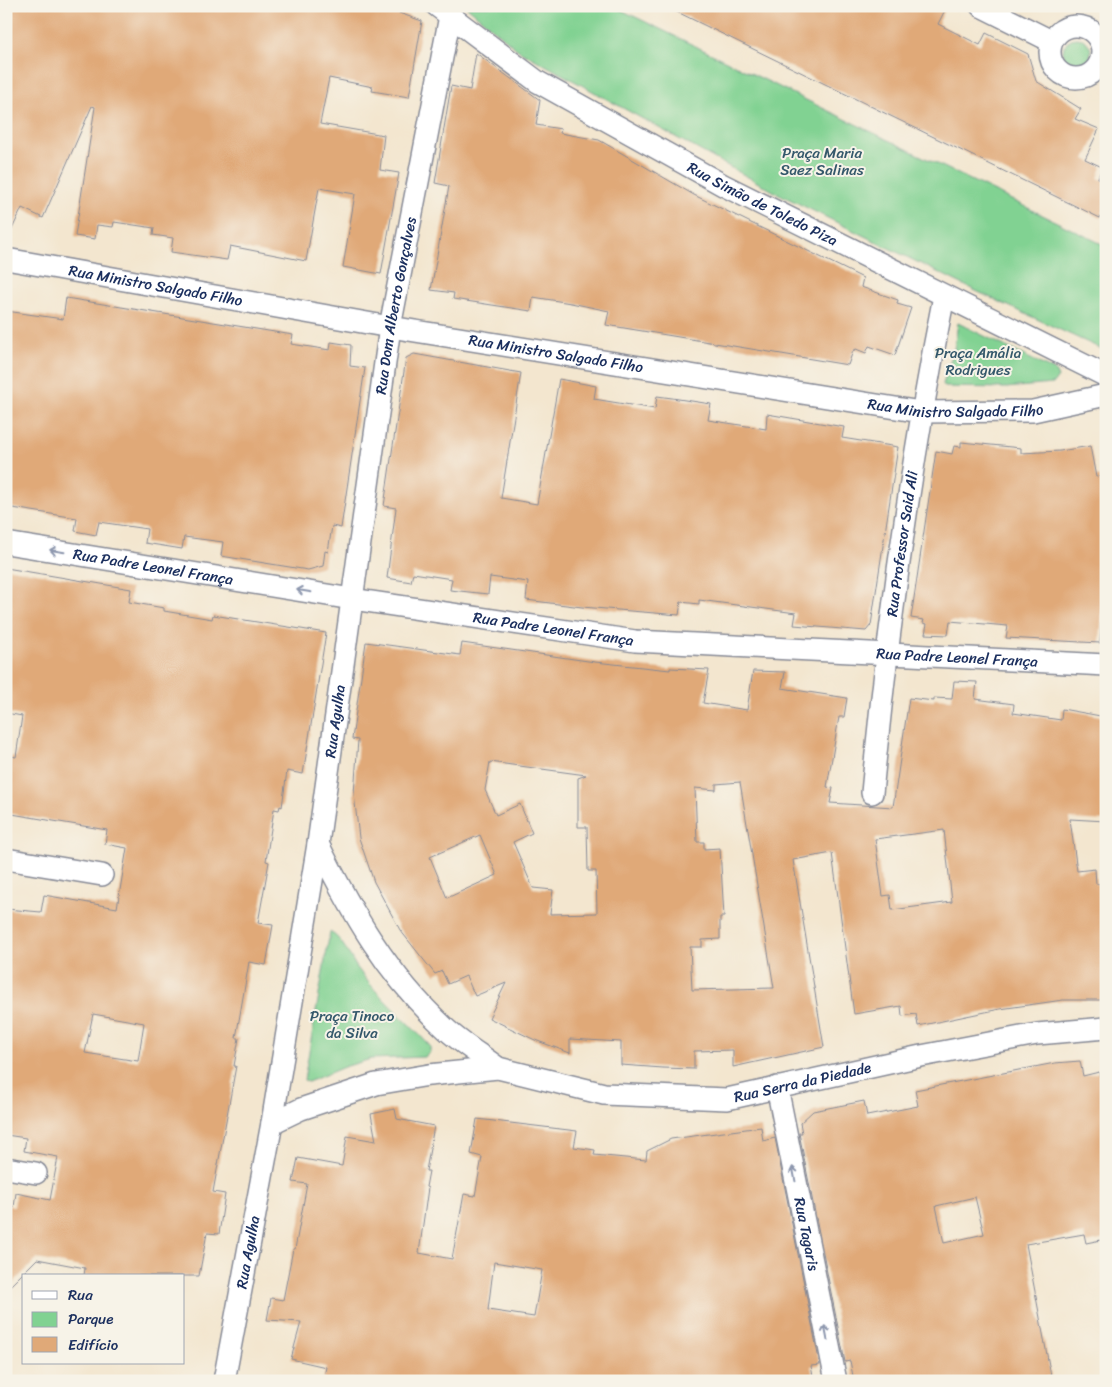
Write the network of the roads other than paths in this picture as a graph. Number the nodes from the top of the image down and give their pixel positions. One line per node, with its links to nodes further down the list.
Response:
1 (981, 6): 2 (street)
2 (1017, 6)
3 (443, 11): 5 (street, Rua Simão de Toledo Piza); 6 (street, Rua Dom Alberto Gonçalves)
4 (6, 259): 6 (street, Rua Ministro Salgado Filho)
5 (944, 296): 7 (street, Rua Simão de Toledo Piza); 9 (street, Rua Professor Said Ali)
6 (390, 327): 9 (street, Rua Ministro Salgado Filho); 11 (street, Rua Dom Alberto Gonçalves)
7 (1106, 376)
8 (1106, 396): 9 (street, Rua Ministro Salgado Filho)
9 (921, 412): 12 (street, Rua Professor Said Ali)
10 (6, 543): 11 (street, Rua Padre Leonel França, one-way to 10)
11 (352, 599): 12 (street, Rua Padre Leonel França); 15 (street, Rua Agulha)
12 (886, 654): 13 (street, Rua Padre Leonel França); 14 (street, Rua Professor Said Ali)
13 (1106, 665)
14 (872, 793)
15 (318, 844): 19 (street); 21 (street)
16 (6, 860): 17 (street)
17 (102, 875)
18 (1106, 1028): 20 (street, Rua Serra da Piedade)
19 (498, 1068): 20 (street, Rua Serra da Piedade); 21 (street)
20 (777, 1087): 25 (street, Rua Tagaris, one-way to 20)
21 (272, 1123): 24 (street, Rua Agulha)
22 (6, 1168): 23 (street)
23 (36, 1173)
24 (224, 1381)
25 (836, 1381)

